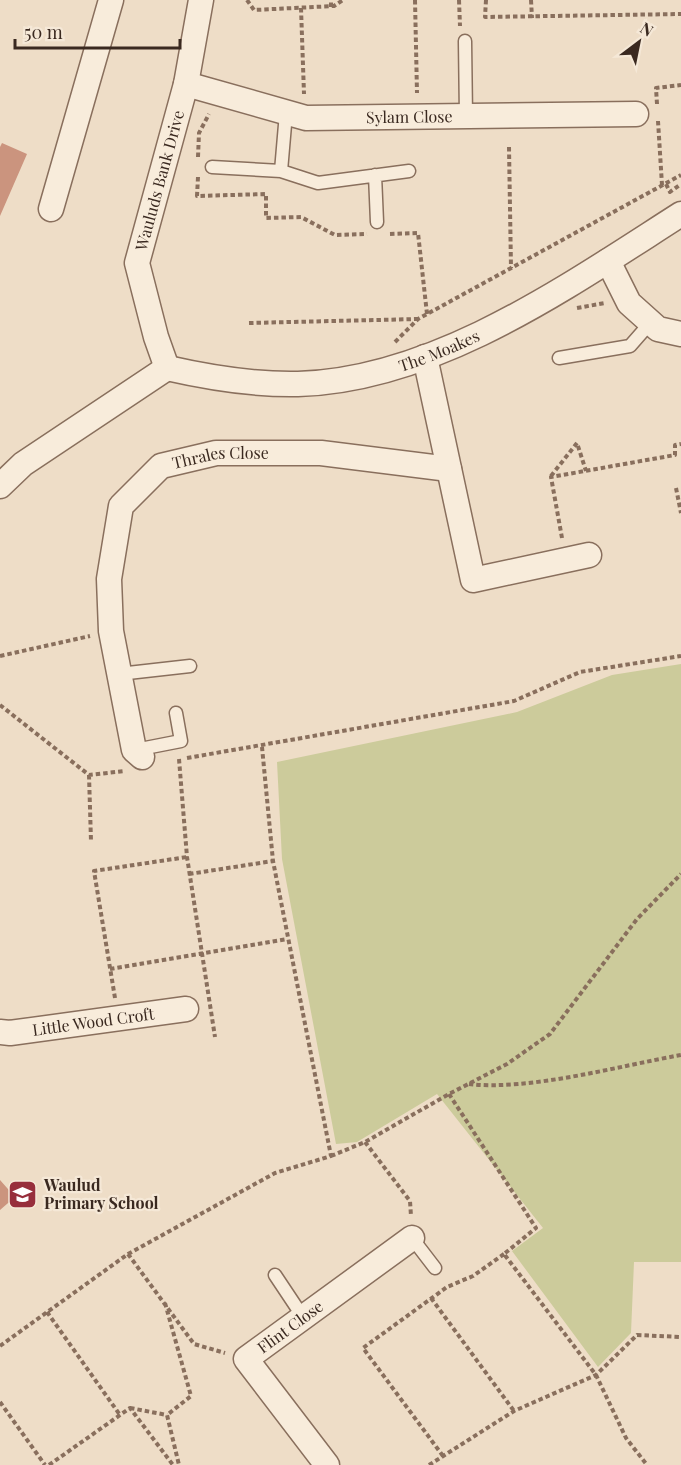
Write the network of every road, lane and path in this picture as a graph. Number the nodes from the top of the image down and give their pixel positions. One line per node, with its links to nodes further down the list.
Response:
1 (111, 0): 33 (street)
2 (201, 0): 15 (street, Wauluds Bank Drive)
3 (247, 0): 11 (path)
4 (331, 0): 10 (path)
5 (343, 0): 10 (path)
6 (415, 0): 17 (path)
7 (459, 0): 14 (path)
8 (486, 0): 13 (path)
9 (531, 0): 13 (path)
10 (331, 7): 11 (path)
11 (301, 8): 19 (path)
12 (681, 14): 13 (path)
13 (532, 18)
14 (463, 38): 22 (lane)
15 (186, 84): 18 (street, Sylam Close); 47 (street, Wauluds Bank Drive)
16 (681, 85): 32 (path)
17 (407, 93)
18 (220, 94): 20 (street, Sylam Close); 24 (path)
19 (315, 94)
20 (286, 113): 22 (street, Sylam Close); 26 (lane)
21 (636, 114): 22 (street, Sylam Close)
22 (466, 117)
23 (509, 147): 38 (path)
24 (198, 165)
25 (212, 167): 26 (lane)
26 (281, 171): 29 (lane)
27 (409, 171): 29 (lane)
28 (198, 175): 36 (path)
29 (375, 175): 35 (lane)
30 (681, 175): 32 (path)
31 (681, 184): 32 (path)
32 (664, 185): 38 (path)
33 (51, 209)
34 (681, 214): 37 (street, The Moakes)
35 (380, 228): 39 (path)
36 (370, 234)
37 (608, 261): 41 (street); 44 (street, The Moakes)
38 (511, 268): 39 (path)
39 (427, 314): 40 (path)
40 (418, 319): 42 (path); 46 (path)
41 (651, 322): 43 (street); 45 (lane)
42 (249, 323)
43 (681, 334)
44 (425, 357): 46 (street, The Moakes); 49 (street)
45 (559, 357)
46 (392, 367): 47 (street, The Moakes)
47 (167, 368): 52 (street)
48 (681, 444): 50 (path)
49 (449, 469): 55 (street); 56 (street, Thrales Close)
50 (586, 471): 51 (path); 51 (path)
51 (551, 477): 55 (path)
52 (0, 486)
53 (676, 488): 54 (path)
54 (681, 513)
55 (578, 558)
56 (111, 631): 57 (path); 60 (street, Thrales Close)
57 (0, 656)
58 (681, 656): 63 (path)
59 (190, 666): 60 (lane)
60 (119, 674): 64 (street, Thrales Close)
61 (0, 705): 66 (path)
62 (176, 713): 64 (lane)
63 (262, 747): 65 (path); 69 (path)
64 (138, 754): 65 (path); 66 (path)
65 (179, 759): 68 (path)
66 (88, 775): 67 (path)
67 (91, 841)
68 (187, 857): 70 (path); 74 (path)
69 (273, 861): 70 (path); 72 (path)
70 (189, 874): 73 (path)
71 (681, 874): 80 (path)
72 (287, 939): 73 (path); 83 (path)
73 (202, 954): 74 (path); 78 (path)
74 (110, 969): 76 (path)
75 (186, 1009): 76 (street, Little Wood Croft)
76 (119, 1018): 77 (street, Little Wood Croft)
77 (0, 1032)
78 (215, 1037)
79 (681, 1055): 80 (path)
80 (468, 1084): 81 (path)
81 (449, 1094): 82 (path); 86 (path)
82 (365, 1142): 83 (path); 84 (path)
83 (331, 1156): 85 (path)
84 (412, 1238): 87 (lane); 92 (street, Flint Close)
85 (128, 1254): 90 (path); 91 (path)
86 (504, 1254): 89 (path); 96 (path)
87 (435, 1268)
88 (275, 1275): 92 (lane)
89 (431, 1298): 99 (path); 102 (path)
90 (165, 1303): 95 (path); 101 (path)
91 (47, 1312): 94 (path); 100 (path)
92 (303, 1317): 95 (street, Flint Close)
93 (681, 1337): 96 (path)
94 (0, 1346)
95 (246, 1359): 106 (street, Flint Close)
96 (596, 1375): 99 (path); 108 (path)
97 (0, 1402): 103 (path)
98 (130, 1408): 100 (path); 101 (path); 104 (path)
99 (513, 1411): 102 (path)
100 (120, 1415): 103 (path)
101 (167, 1415): 105 (path)
102 (443, 1456): 107 (path)
103 (47, 1465)
104 (173, 1465)
105 (179, 1465)
106 (327, 1465)
107 (429, 1465)
108 (647, 1465)

